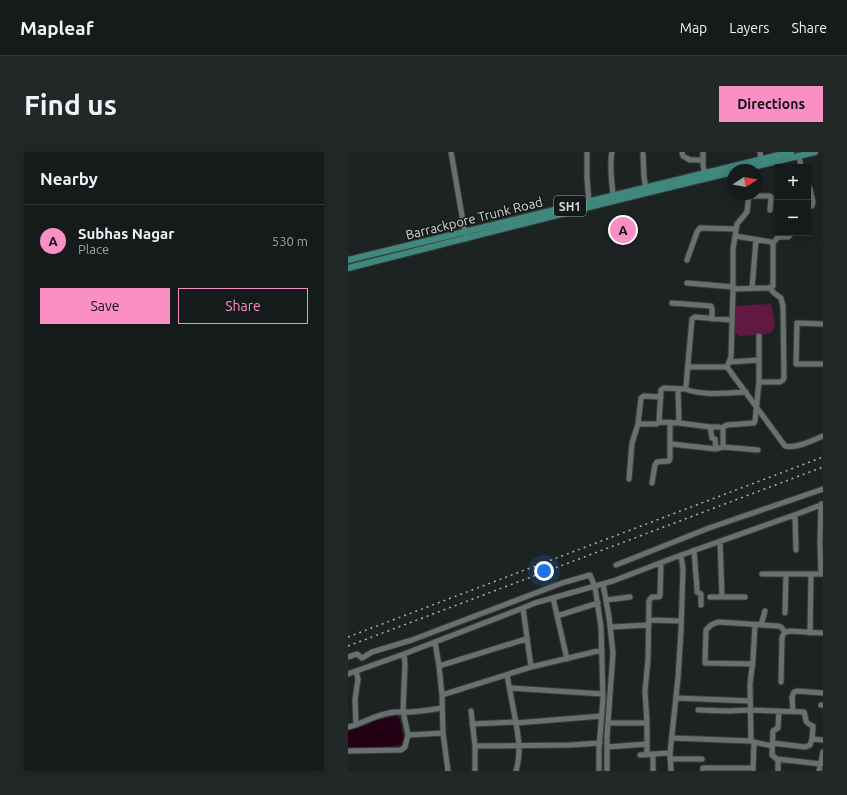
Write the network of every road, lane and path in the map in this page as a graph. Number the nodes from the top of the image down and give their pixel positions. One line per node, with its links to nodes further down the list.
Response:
1 (452, 152): 26 (street)
2 (587, 152): 22 (street)
3 (612, 152): 19 (street)
4 (682, 152): 12 (street)
5 (703, 152): 12 (street)
6 (760, 152): 11 (street)
7 (792, 152): 11 (main road, Barrackpore Trunk Road / SH1)
8 (815, 152): 10 (main road)
9 (643, 154): 17 (street)
10 (799, 156): 13 (street); 14 (main road)
11 (761, 159): 16 (main road, Barrackpore Trunk Road / SH1)
12 (703, 160): 16 (street)
13 (800, 164)
14 (763, 165)
15 (727, 173): 16 (main road, Barrackpore Trunk Road / SH1)
16 (705, 176): 17 (main road, Barrackpore Trunk Road / SH1); 26 (main road, Barrackpore Trunk Road / SH1)
17 (646, 188): 19 (main road, Barrackpore Trunk Road / SH1)
18 (811, 193): 23 (street)
19 (613, 196): 22 (main road, Barrackpore Trunk Road / SH1)
20 (763, 196): 24 (street)
21 (748, 200): 25 (street)
22 (589, 202): 26 (main road, Barrackpore Trunk Road / SH1)
23 (811, 206)
24 (770, 210)
25 (736, 229): 27 (street); 32 (street)
26 (465, 236): 31 (main road, Barrackpore Trunk Road / SH1); 33 (main road, Barrackpore Trunk Road / SH1)
27 (735, 236): 29 (street); 35 (street)
28 (789, 236): 30 (street)
29 (756, 240): 30 (street); 36 (street)
30 (773, 243): 37 (street)
31 (348, 260)
32 (687, 260)
33 (348, 268)
34 (687, 283): 35 (street)
35 (733, 288): 36 (street); 40 (street)
36 (752, 288): 37 (street)
37 (770, 288): 47 (street)
38 (672, 303): 39 (street)
39 (712, 319): 40 (street); 46 (street)
40 (732, 320): 44 (street)
41 (823, 324): 45 (street)
42 (759, 336): 43 (street)
43 (759, 360): 44 (street); 47 (street)
44 (728, 364): 46 (street); 50 (street)
45 (823, 364)
46 (688, 367): 49 (street)
47 (759, 382): 52 (street)
48 (678, 389): 49 (street); 51 (street); 55 (street)
49 (685, 389): 50 (street)
50 (746, 392): 52 (street)
51 (661, 397): 53 (street); 56 (street)
52 (757, 407): 59 (street); 61 (street)
53 (659, 422): 54 (street); 56 (street)
54 (670, 422): 55 (street); 60 (street)
55 (679, 422): 57 (street)
56 (638, 424): 64 (street)
57 (710, 427): 58 (street); 62 (street)
58 (720, 427)
59 (823, 436)
60 (671, 444): 62 (street); 65 (street)
61 (723, 447): 62 (street); 63 (street)
62 (716, 449)
63 (758, 450)
64 (629, 479)
65 (652, 482)
66 (823, 489): 75 (street)
67 (822, 504): 68 (street); 70 (street)
68 (795, 515): 69 (street); 72 (street)
69 (720, 541): 71 (street); 84 (street)
70 (822, 543): 79 (street)
71 (694, 550): 73 (street); 89 (street)
72 (796, 550)
73 (681, 555): 74 (street); 94 (street)
74 (660, 563): 80 (street); 95 (street)
75 (616, 565)
76 (762, 574): 77 (street)
77 (786, 574): 78 (street); 92 (street)
78 (811, 574): 79 (street); 99 (street)
79 (822, 574)
80 (603, 584): 81 (street); 87 (street)
81 (595, 587): 86 (street); 88 (street); 105 (street)
82 (630, 597): 87 (street)
83 (710, 597): 84 (street)
84 (722, 597): 85 (street)
85 (744, 597)
86 (553, 598): 90 (street); 93 (street)
87 (606, 600): 97 (street)
88 (598, 603): 93 (street); 103 (street)
89 (701, 605)
90 (523, 608): 101 (street); 102 (street)
91 (765, 611): 96 (street)
92 (785, 613)
93 (557, 616): 106 (street)
94 (681, 621): 95 (street); 118 (street)
95 (649, 623): 97 (street); 130 (street)
96 (758, 625): 98 (street); 107 (street); 107 (street)
97 (611, 627): 129 (street)
98 (785, 632): 99 (street); 113 (street)
99 (810, 633): 100 (street)
100 (823, 633)
101 (526, 639): 108 (street); 109 (street)
102 (435, 642): 104 (street); 108 (street)
103 (602, 650): 106 (street); 116 (street)
104 (404, 654): 110 (street); 123 (street)
105 (348, 657)
106 (567, 659): 109 (street)
107 (753, 664): 119 (street)
108 (439, 666): 117 (street)
109 (531, 667): 112 (street)
110 (356, 671): 111 (street); 132 (street)
111 (348, 674)
112 (507, 675): 114 (street); 117 (street)
113 (781, 682)
114 (510, 688): 116 (street); 128 (street)
115 (823, 693): 126 (street)
116 (603, 694): 127 (street)
117 (442, 695): 120 (street)
118 (676, 698): 119 (street); 136 (street)
119 (750, 701): 122 (street)
120 (442, 708): 123 (street); 134 (street)
121 (698, 710): 122 (street)
122 (750, 710): 125 (street); 139 (street)
123 (403, 711): 132 (street); 135 (street)
124 (471, 711): 131 (street)
125 (779, 711): 126 (street); 142 (street)
126 (793, 711): 137 (street)
127 (602, 716): 128 (street); 140 (street)
128 (516, 722): 131 (street); 144 (street)
129 (608, 723): 130 (street); 145 (street)
130 (647, 723): 141 (street)
131 (472, 724): 143 (street)
132 (356, 725): 133 (street)
133 (348, 727)
134 (444, 733): 135 (street); 157 (street)
135 (408, 735): 146 (street)
136 (672, 738): 139 (street); 148 (street)
137 (812, 738): 138 (street); 142 (street)
138 (823, 740)
139 (752, 742): 142 (street); 155 (street)
140 (600, 743): 144 (street); 160 (street)
141 (647, 744): 145 (street); 149 (street)
142 (772, 744): 153 (street)
143 (475, 746): 144 (street); 158 (street)
144 (520, 746): 159 (street)
145 (607, 748): 161 (street)
146 (348, 750)
147 (823, 752): 154 (street)
148 (670, 753): 149 (street); 151 (street)
149 (650, 754): 150 (street); 162 (street)
150 (640, 755)
151 (670, 759): 152 (street); 163 (street)
152 (702, 759)
153 (777, 759): 154 (street); 165 (street)
154 (820, 764): 166 (street)
155 (753, 769): 156 (street)
156 (732, 770): 164 (street)
157 (448, 771)
158 (475, 771)
159 (516, 771)
160 (599, 771)
161 (607, 771)
162 (652, 771)
163 (671, 771)
164 (703, 771)
165 (778, 771)
166 (819, 771)

